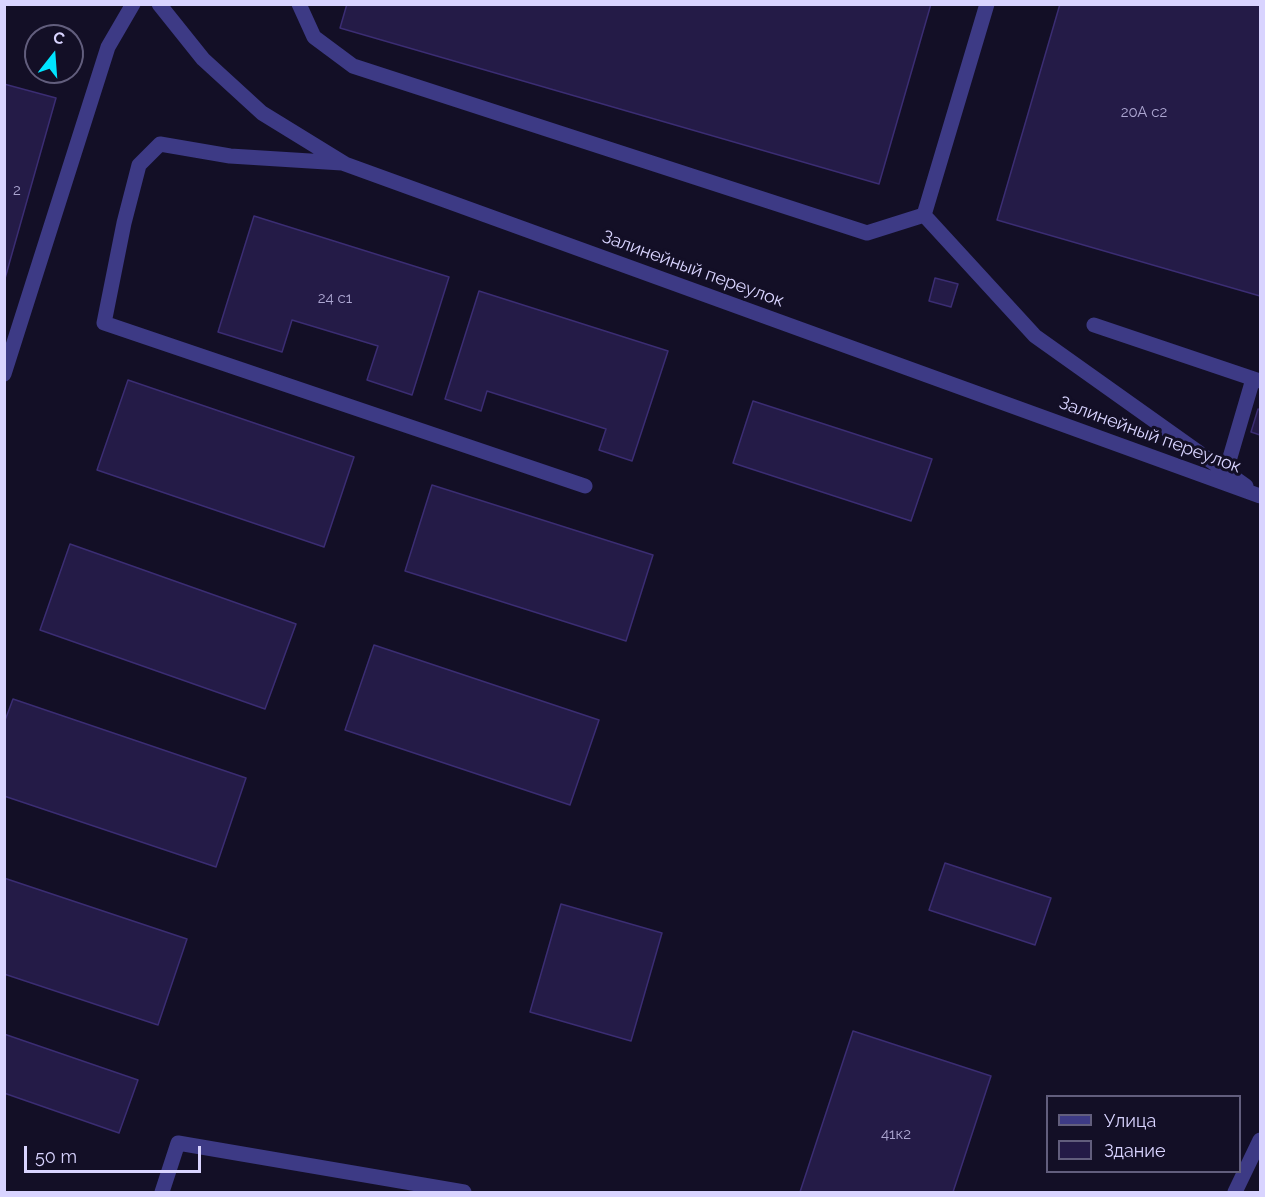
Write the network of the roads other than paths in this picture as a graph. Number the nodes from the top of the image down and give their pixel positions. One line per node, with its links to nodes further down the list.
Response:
1 (133, 4): 8 (street)
2 (159, 4): 5 (street, Залинейный переулок)
3 (298, 4): 6 (street)
4 (987, 4): 6 (street)
5 (345, 164): 11 (street); 12 (street, Залинейный переулок)
6 (924, 214): 10 (street)
7 (1094, 326): 9 (street)
8 (4, 374)
9 (1257, 380): 10 (street)
10 (1226, 471): 12 (street)
11 (585, 486)
12 (1259, 495)
13 (1260, 1140): 16 (street)
14 (162, 1192): 15 (street)
15 (464, 1192)
16 (1235, 1192)

